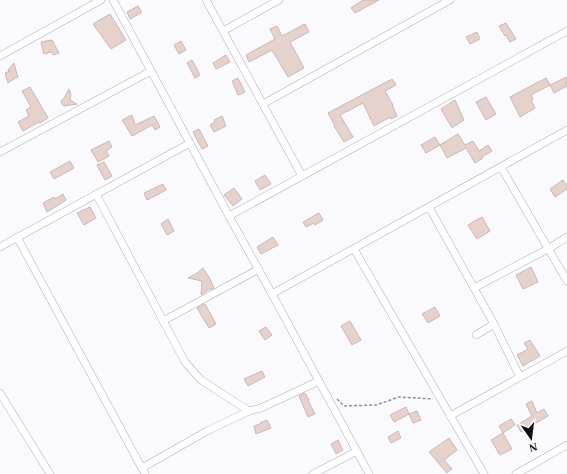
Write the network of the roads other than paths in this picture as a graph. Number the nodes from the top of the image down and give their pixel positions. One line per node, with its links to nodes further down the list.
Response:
1 (100, 0): 8 (street)
2 (113, 0): 9 (street)
3 (206, 0): 6 (street)
4 (279, 0): 6 (street)
5 (450, 0): 10 (street)
6 (223, 31): 10 (street)
7 (567, 31): 15 (street)
8 (0, 56)
9 (151, 71): 12 (street); 13 (street)
10 (263, 104): 15 (street)
11 (567, 130): 14 (street)
12 (190, 143): 16 (street); 18 (street)
13 (0, 152)
14 (501, 167): 17 (street); 23 (street)
15 (302, 176): 18 (street)
16 (96, 194): 20 (street); 28 (street)
17 (429, 207): 22 (street); 26 (street)
18 (229, 216): 24 (street)
19 (567, 237): 23 (street)
20 (17, 238): 21 (street); 39 (street)
21 (0, 246)
22 (354, 249): 27 (street); 36 (street)
23 (548, 249): 25 (street); 26 (street)
24 (258, 269): 27 (street); 28 (street)
25 (567, 281)
26 (474, 288): 29 (street)
27 (272, 294): 33 (street)
28 (163, 322): 35 (street)
29 (494, 324): 30 (street); 32 (street)
30 (476, 336)
31 (567, 351): 32 (street)
32 (520, 377): 36 (street)
33 (319, 380): 35 (street); 38 (street)
34 (0, 393): 40 (street)
35 (249, 411): 39 (street)
36 (450, 416): 43 (street)
37 (567, 445): 44 (street)
38 (357, 451): 41 (street); 42 (street)
39 (144, 471)
40 (50, 474)
41 (313, 474)
42 (369, 474)
43 (484, 474)
44 (516, 474)

